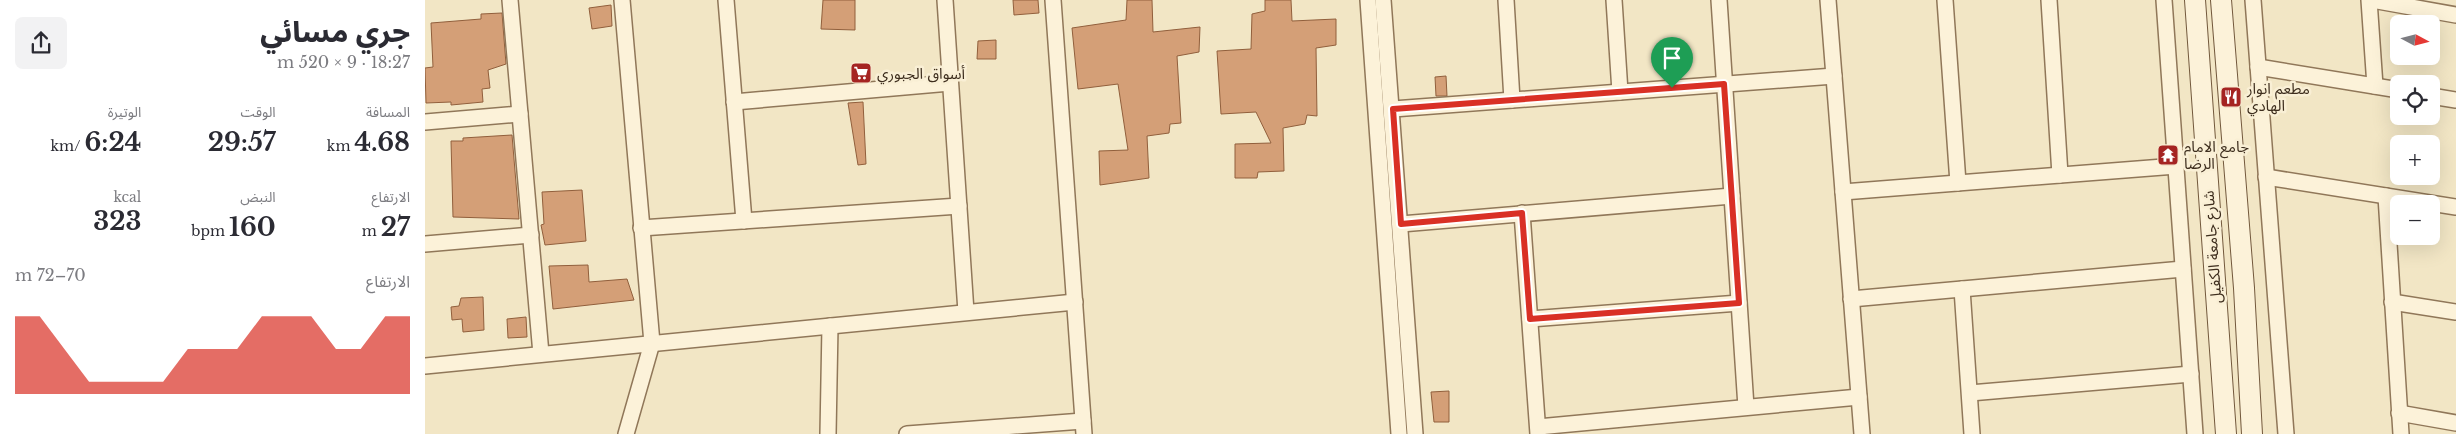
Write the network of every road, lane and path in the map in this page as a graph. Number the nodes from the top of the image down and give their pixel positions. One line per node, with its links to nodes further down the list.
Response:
1 (510, 0): 32 (street)
2 (621, 0): 46 (street)
3 (726, 0): 30 (street)
4 (945, 0): 22 (street)
5 (1053, 0): 54 (street)
6 (1368, 0): 77 (street)
7 (1383, 0): 31 (street)
8 (1506, 0): 28 (street)
9 (1614, 0): 26 (street)
10 (1719, 0): 23 (street)
11 (1828, 0): 21 (street)
12 (1945, 0): 37 (street)
13 (2049, 0): 35 (street)
14 (2164, 0): 34 (street)
15 (2195, 0): 52 (main road, شارع جامعة الكفيل)
16 (2221, 0): 50 (main road, شارع جامعة الكفيل)
17 (2253, 0): 20 (street)
18 (2370, 0): 19 (street); 24 (street)
19 (2456, 15)
20 (2258, 67): 24 (street); 36 (street)
21 (1834, 76): 23 (street); 38 (street)
22 (950, 83): 30 (street); 41 (street)
23 (1724, 84): 26 (street); 39 (street)
24 (2375, 86): 25 (street)
25 (2390, 88)
26 (1620, 92): 28 (street)
27 (2440, 97): 29 (street)
28 (1512, 100): 31 (street)
29 (2456, 100)
30 (734, 102): 44 (street)
31 (1393, 109): 45 (street)
32 (520, 114): 33 (street); 47 (street)
33 (425, 122)
34 (2176, 166): 35 (street); 49 (street)
35 (2060, 175): 37 (street)
36 (2266, 177): 40 (street); 84 (street)
37 (1958, 183): 38 (street)
38 (1843, 192): 53 (street)
39 (1732, 196): 43 (street); 56 (street)
40 (2386, 196): 42 (street); 55 (street)
41 (959, 206): 44 (street); 57 (street)
42 (2456, 207)
43 (1522, 213): 45 (street); 59 (street)
44 (744, 221): 46 (street)
45 (1401, 224): 78 (street)
46 (641, 228): 61 (street)
47 (531, 235): 48 (street); 62 (street)
48 (425, 244)
49 (2183, 269): 51 (street); 66 (street)
50 (2244, 288): 52 (main road); 64 (main road, شارع جامعة الكفيل)
51 (1962, 289): 53 (street); 67 (street)
52 (2214, 289): 63 (main road, شارع جامعة الكفيل)
53 (1851, 298): 68 (street)
54 (1075, 302): 57 (street); 72 (street)
55 (2393, 302): 58 (street); 70 (street)
56 (1739, 303): 59 (street); 69 (street)
57 (966, 312): 60 (street)
58 (2456, 312)
59 (1530, 319): 73 (street)
60 (830, 326): 61 (street); 75 (street)
61 (652, 343): 62 (street); 74 (street)
62 (541, 354): 65 (street)
63 (2221, 355): 64 (main road); 82 (main road, شارع جامعة الكفيل)
64 (2248, 358): 83 (main road, شارع جامعة الكفيل)
65 (425, 366)
66 (2191, 374): 67 (street); 81 (street)
67 (1969, 393): 80 (street)
68 (1859, 397): 69 (street); 79 (street)
69 (1746, 407): 73 (street)
70 (2399, 413): 71 (street); 85 (street)
71 (2456, 423)
72 (1084, 427): 76 (street)
73 (1538, 430)
74 (626, 434)
75 (828, 434)
76 (907, 434)
77 (1399, 434)
78 (1415, 434)
79 (1862, 434)
80 (1973, 434)
81 (2195, 434)
82 (2226, 434)
83 (2252, 434)
84 (2286, 434)
85 (2401, 434)

